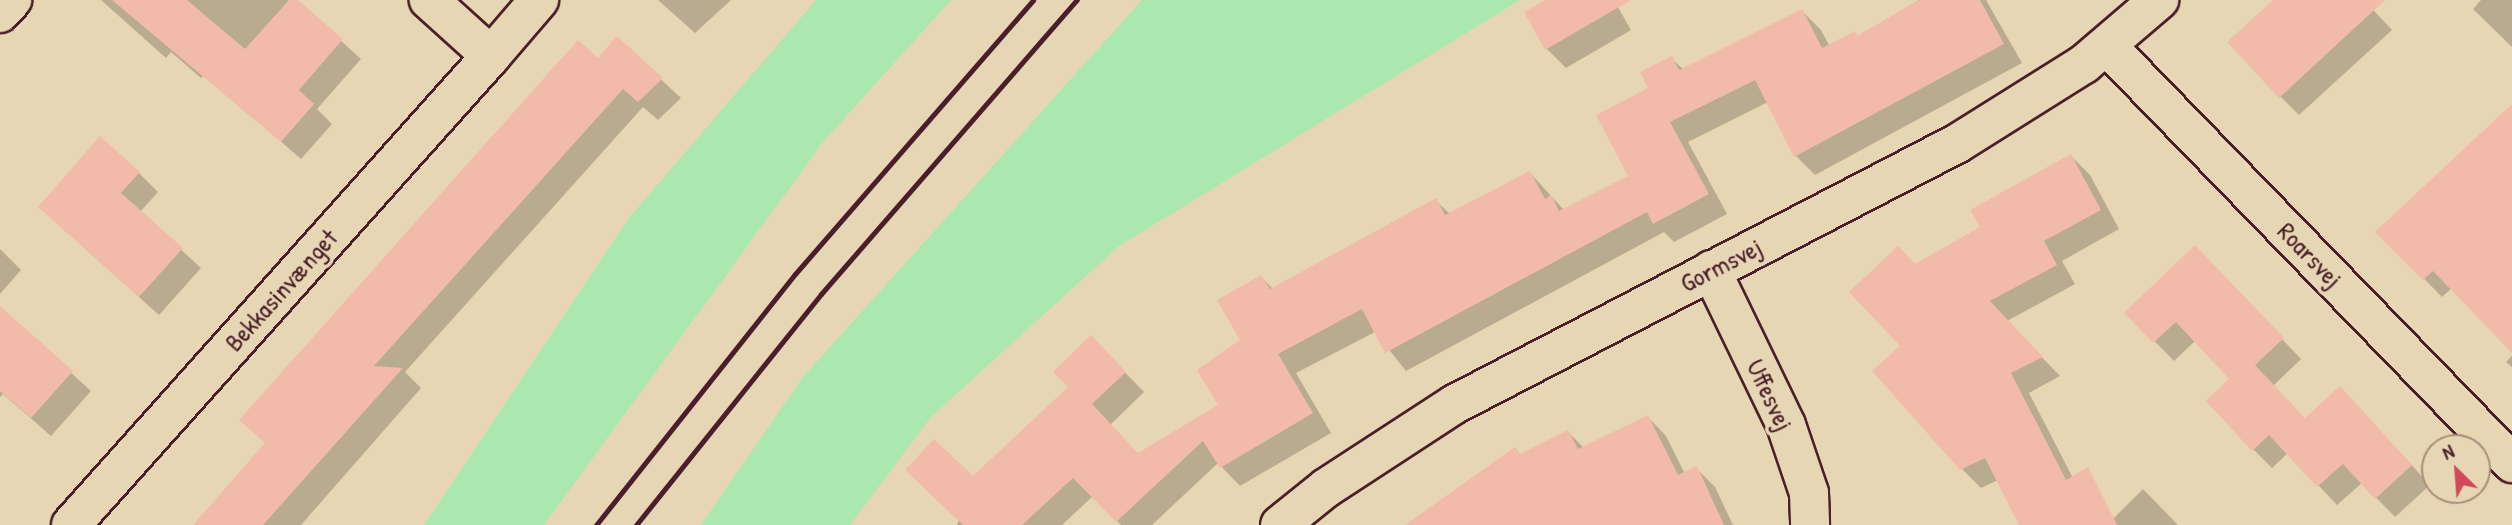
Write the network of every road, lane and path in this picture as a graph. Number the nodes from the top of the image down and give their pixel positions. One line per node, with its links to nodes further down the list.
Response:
1 (12, 0): 5 (street)
2 (429, 0): 7 (street)
3 (539, 0): 7 (street, Bekkasinvænget)
4 (2159, 0): 6 (street, Gormsvej)
5 (0, 13)
6 (2108, 47): 8 (street, Gormsvej); 9 (street, Roarsvej)
7 (491, 56): 10 (street, Bekkasinvænget)
8 (1711, 270): 11 (street, Gormsvej); 12 (street, Uffesvej)
9 (2512, 464)
10 (71, 525)
11 (1280, 525)
12 (1810, 525)

